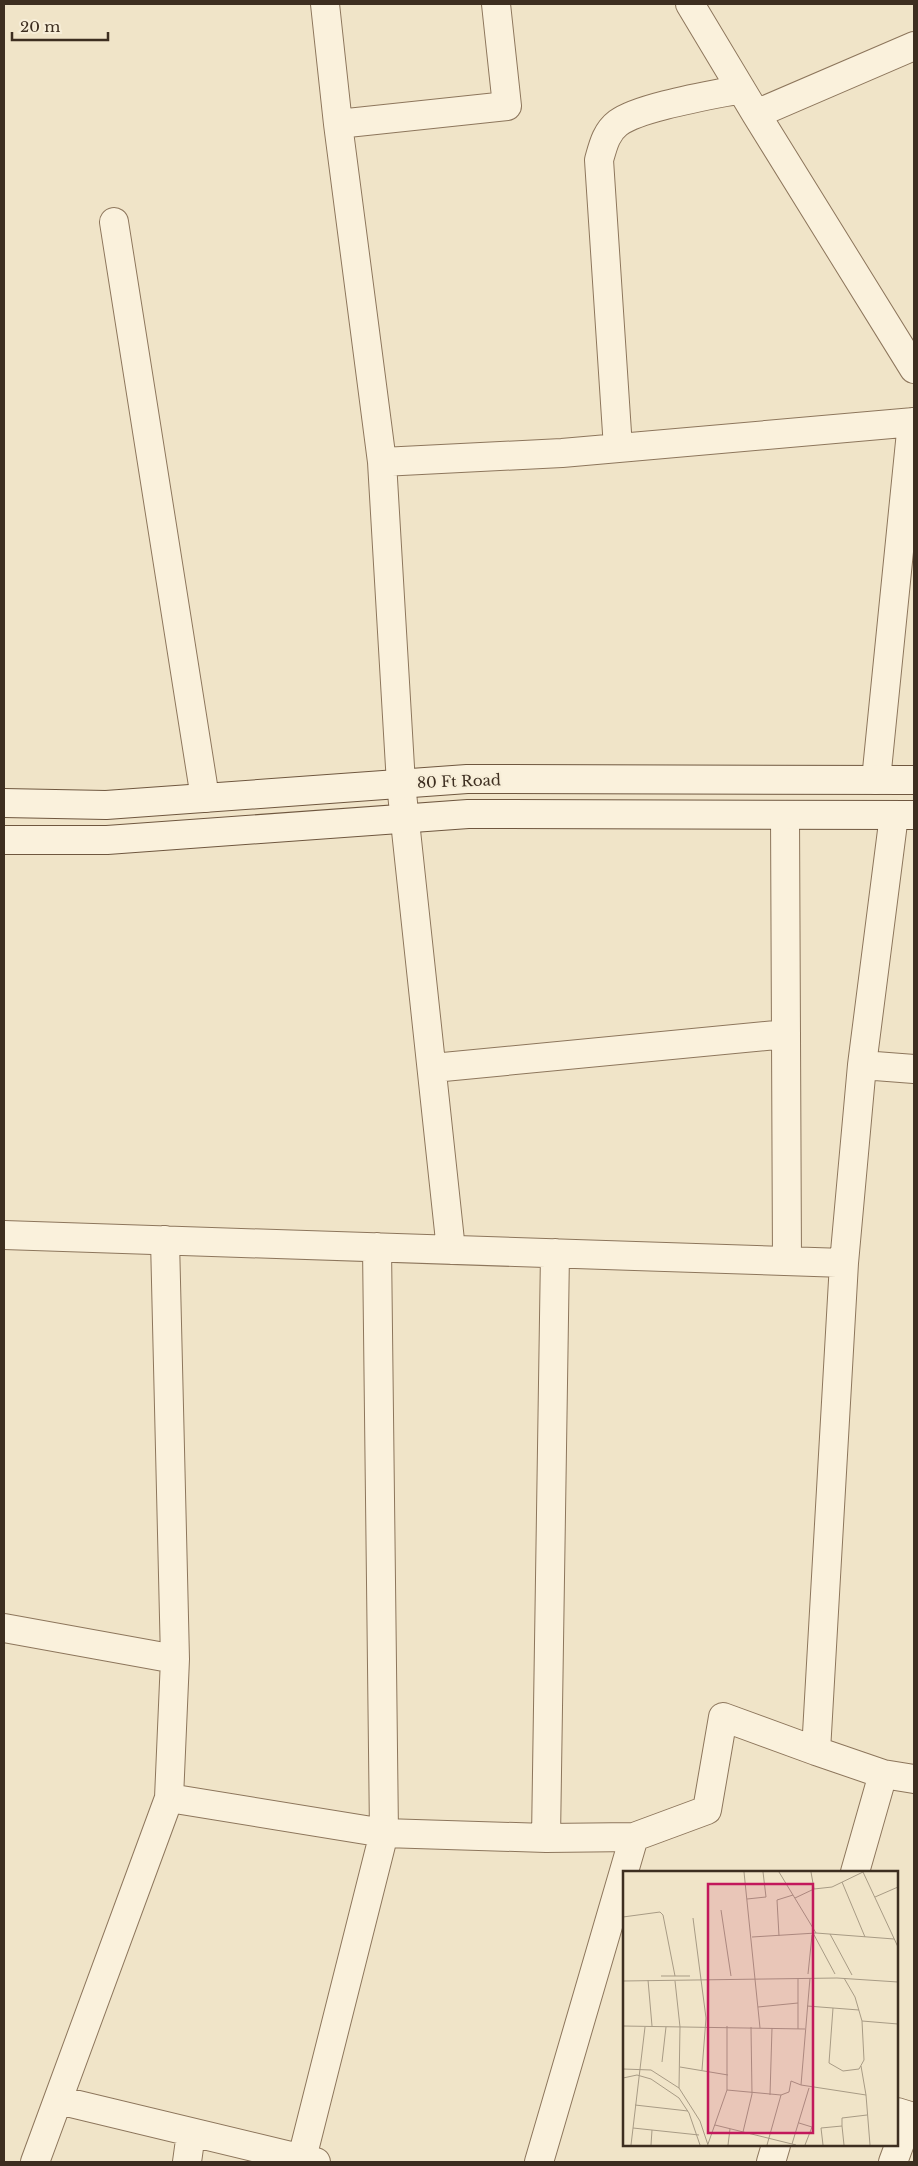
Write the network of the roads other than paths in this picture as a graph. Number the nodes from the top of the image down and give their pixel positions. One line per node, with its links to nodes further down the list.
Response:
1 (325, 4): 7 (street)
2 (496, 4): 7 (street)
3 (690, 4): 5 (street)
4 (914, 46): 6 (street)
5 (741, 89): 6 (street); 11 (street)
6 (756, 114): 9 (street)
7 (338, 124): 12 (street)
8 (114, 222): 16 (street)
9 (914, 369)
10 (913, 422): 11 (street); 13 (street)
11 (618, 448): 12 (street)
12 (382, 462): 15 (street)
13 (876, 780): 14 (street, 80 Ft Road); 15 (street, 80 Ft Road)
14 (914, 780)
15 (401, 784): 16 (street, 80 Ft Road); 20 (street)
16 (205, 798): 17 (street, 80 Ft Road)
17 (4, 803)
18 (785, 815): 19 (street); 20 (street); 22 (street)
19 (904, 815): 23 (street)
20 (406, 818): 21 (street); 24 (street)
21 (4, 840)
22 (786, 1034): 24 (street); 31 (street)
23 (862, 1066): 25 (street); 32 (street)
24 (433, 1068): 29 (street)
25 (914, 1069)
26 (4, 1235): 27 (street)
27 (164, 1240): 28 (street); 34 (street)
28 (377, 1247): 29 (street); 39 (street)
29 (451, 1250): 30 (street)
30 (555, 1253): 31 (street); 41 (street)
31 (787, 1261): 32 (street)
32 (844, 1263): 35 (street)
33 (4, 1628): 34 (street)
34 (175, 1659): 38 (street)
35 (816, 1751): 36 (street); 40 (street)
36 (882, 1774): 37 (street); 43 (street)
37 (914, 1779)
38 (169, 1798): 39 (street); 45 (street)
39 (384, 1832): 41 (street); 49 (street)
40 (634, 1837): 41 (street); 42 (street)
41 (546, 1838)
42 (624, 1871)
43 (855, 1871)
44 (623, 1875): 52 (street)
45 (58, 2100): 47 (street); 50 (street)
46 (898, 2112): 54 (street)
47 (191, 2133): 49 (street); 51 (street)
48 (776, 2146): 53 (street)
49 (309, 2160)
50 (35, 2162)
51 (188, 2162)
52 (539, 2162)
53 (771, 2162)
54 (893, 2162)

